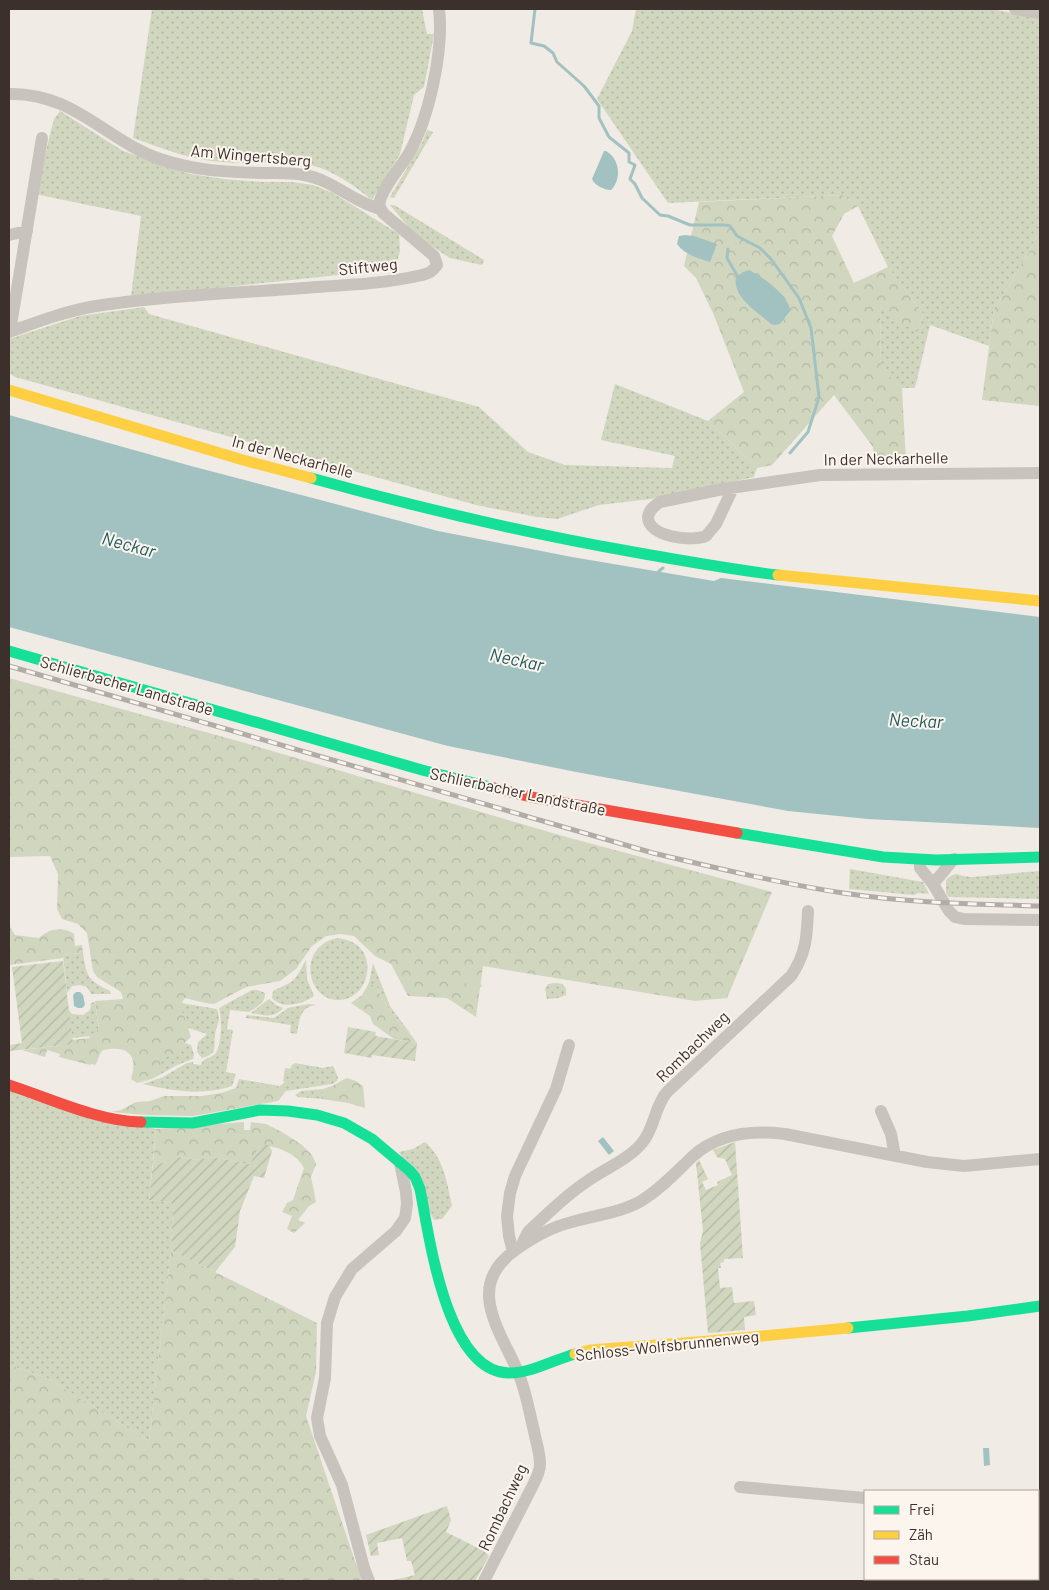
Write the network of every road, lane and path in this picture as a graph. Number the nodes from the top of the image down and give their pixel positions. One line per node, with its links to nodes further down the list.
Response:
1 (439, 9): 6 (street)
2 (1015, 9): 3 (street)
3 (1040, 13)
4 (9, 94): 6 (street, Am Wingertsberg)
5 (42, 138): 7 (street)
6 (380, 209): 9 (street, Stiftweg)
7 (28, 231): 8 (street); 9 (street)
8 (9, 235)
9 (9, 332)
10 (9, 390): 13 (main road, In der Neckarhelle)
11 (1040, 473): 12 (street, In der Neckarhelle)
12 (733, 488): 12 (street, In der Neckarhelle)
13 (1040, 600)
14 (9, 651): 17 (main road, Schlierbacher Landstraße)
15 (1040, 857): 16 (main road, Schlierbacher Landstraße)
16 (954, 859): 17 (main road, Schlierbacher Landstraße); 18 (street)
17 (920, 860): 18 (street)
18 (933, 884): 20 (street)
19 (808, 911): 27 (street, Rombachweg)
20 (1040, 920)
21 (569, 1045): 27 (street)
22 (9, 1085): 26 (main road, Schloss-Wolfsbrunnenweg)
23 (881, 1111): 24 (street)
24 (895, 1156): 25 (street); 27 (street)
25 (1040, 1159)
26 (400, 1163): 29 (main road, Schloss-Wolfsbrunnenweg); 32 (street)
27 (518, 1248): 29 (street, Rombachweg)
28 (1040, 1306): 29 (main road, Schloss-Wolfsbrunnenweg)
29 (518, 1372): 33 (street, Rombachweg)
30 (740, 1487): 31 (street)
31 (864, 1498)
32 (369, 1581)
33 (484, 1581)

